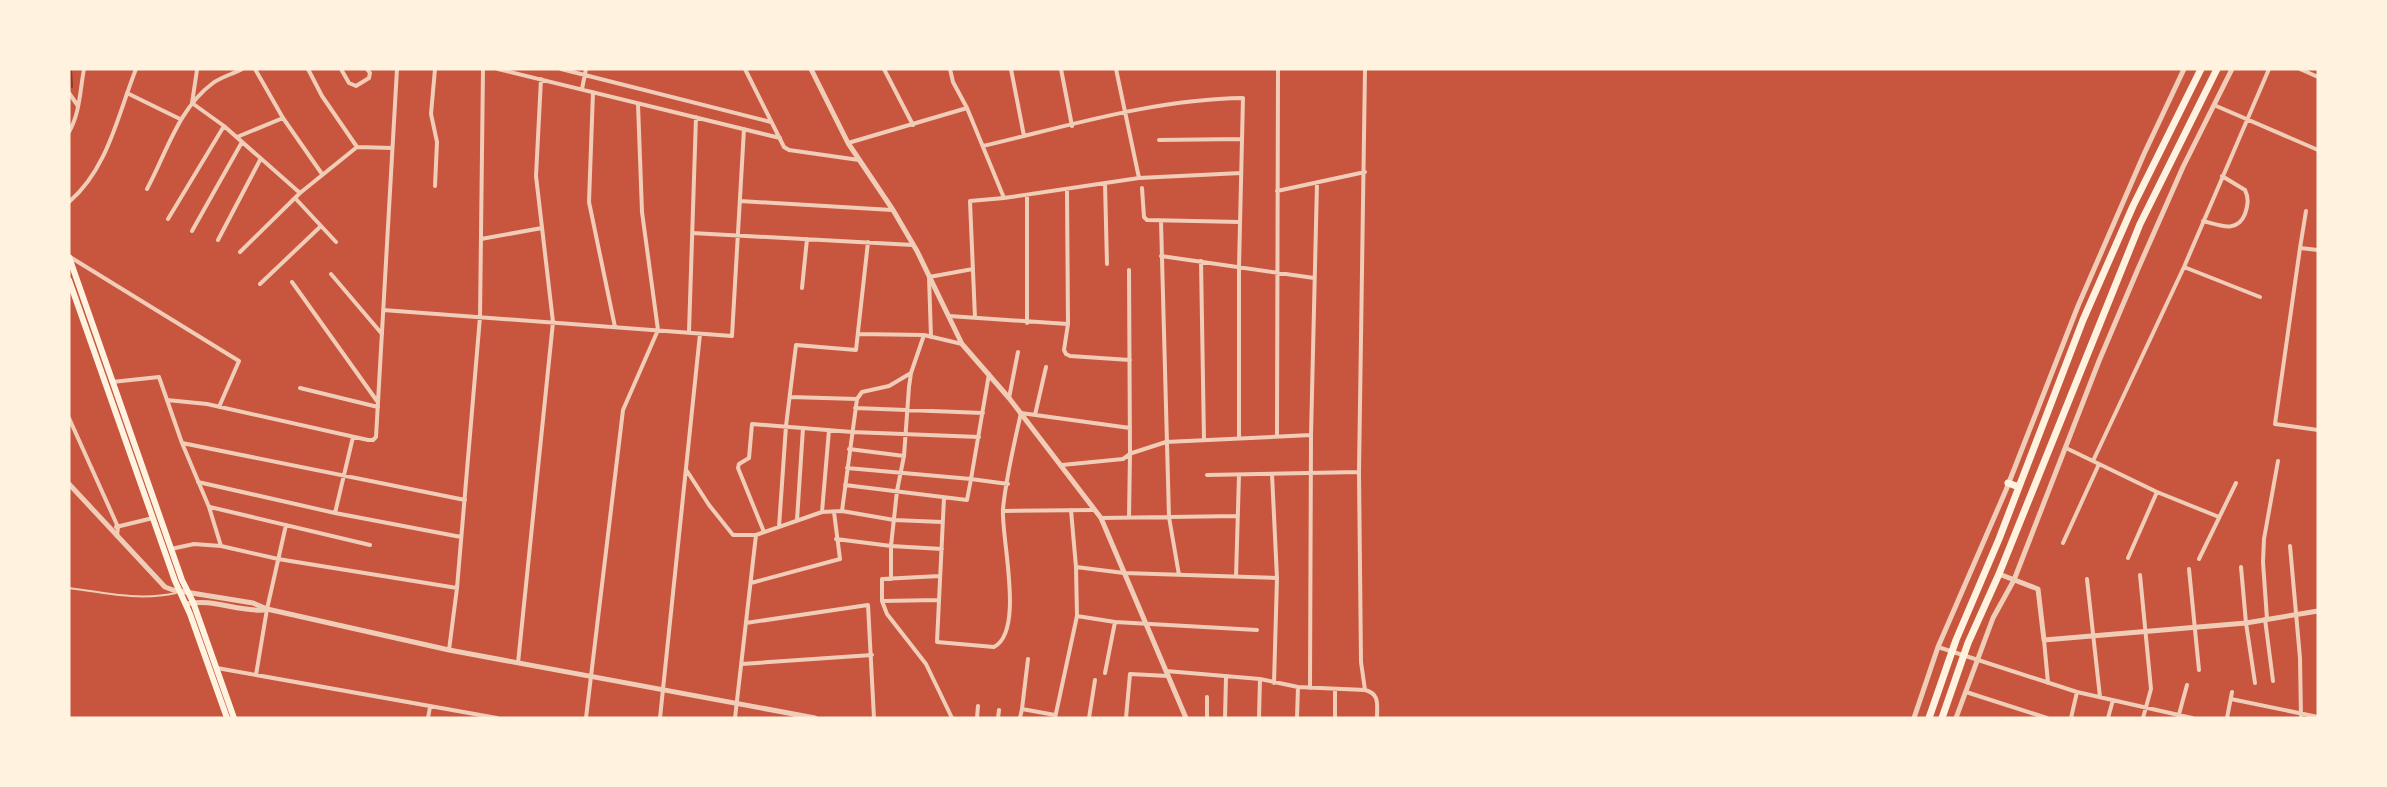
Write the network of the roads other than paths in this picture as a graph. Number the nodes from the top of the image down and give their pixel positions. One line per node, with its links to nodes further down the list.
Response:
1 (84, 69): 40 (street)
2 (136, 69): 36 (street)
3 (242, 69): 37 (street)
4 (255, 69): 44 (street)
5 (308, 69): 61 (street)
6 (341, 69): 7 (street)
7 (367, 69)
8 (397, 69): 62 (street)
9 (435, 69): 73 (street)
10 (483, 69): 95 (street)
11 (498, 69): 32 (street)
12 (561, 69): 30 (street)
13 (586, 69): 30 (street)
14 (745, 69): 47 (street)
15 (811, 69): 59 (street)
16 (884, 69): 48 (street)
17 (950, 69): 41 (street)
18 (1011, 69): 53 (street)
19 (1061, 69): 50 (street)
20 (1116, 69): 42 (street)
21 (1278, 69): 77 (street)
22 (1365, 69): 66 (street)
23 (2184, 69): 191 (street)
24 (2201, 69): 196 (highway)
25 (2217, 69): 241 (highway)
26 (2232, 69): 39 (street)
27 (2269, 69): 45 (street)
28 (2300, 69): 31 (street)
29 (197, 70): 37 (street)
30 (585, 75): 33 (street); 47 (street)
31 (2318, 77)
32 (541, 79): 33 (street); 91 (street)
33 (582, 89): 34 (street)
34 (592, 92): 38 (street); 128 (street)
35 (69, 93): 40 (street)
36 (127, 93): 46 (street); 83 (street)
37 (192, 103): 46 (street); 49 (street)
38 (638, 104): 43 (street); 129 (street)
39 (2214, 105): 45 (street); 172 (street)
40 (78, 106): 52 (street)
41 (967, 108): 48 (street); 60 (street)
42 (1126, 112): 50 (street); 56 (street); 70 (street)
43 (696, 117): 51 (street); 93 (street)
44 (283, 118): 54 (street); 68 (street)
45 (2247, 118): 63 (street); 69 (street)
46 (180, 119): 75 (street)
47 (771, 122): 55 (street)
48 (913, 125): 59 (street)
49 (224, 126): 54 (street); 86 (street)
50 (1072, 126): 53 (street)
51 (744, 129): 55 (street); 82 (street)
52 (69, 132)
53 (1024, 136): 60 (street)
54 (237, 137): 58 (street)
55 (780, 138): 65 (street)
56 (1242, 139): 57 (street); 67 (street)
57 (1159, 140)
58 (242, 142): 64 (street); 92 (street)
59 (849, 143): 65 (street)
60 (983, 146): 81 (street)
61 (357, 147): 62 (street); 68 (street)
62 (393, 148): 121 (street)
63 (2318, 150)
64 (260, 160): 78 (street); 97 (street)
65 (860, 160): 84 (street)
66 (1365, 172): 72 (street); 184 (street)
67 (1242, 173): 70 (street); 89 (street)
68 (322, 174): 78 (street)
69 (2222, 176): 88 (street); 88 (street)
70 (1139, 178): 71 (street)
71 (1105, 183): 76 (street); 107 (street)
72 (1317, 183): 77 (street); 115 (street)
73 (435, 186)
74 (1142, 188): 87 (street)
75 (147, 189)
76 (1066, 189): 79 (street); 127 (street)
77 (1277, 191): 112 (street)
78 (300, 193): 80 (street)
79 (1027, 195): 81 (street); 126 (street)
80 (295, 198): 90 (street); 103 (street)
81 (1004, 198): 110 (street)
82 (740, 201): 84 (street); 94 (street)
83 (69, 202)
84 (893, 210): 100 (street)
85 (2306, 211): 101 (street)
86 (168, 219)
87 (1161, 221): 89 (street); 104 (street)
88 (2203, 221): 109 (street)
89 (1240, 222): 108 (street)
90 (321, 226): 98 (street); 118 (street)
91 (542, 228): 95 (street); 125 (street)
92 (192, 231)
93 (692, 233): 94 (street); 130 (street)
94 (738, 235): 96 (street); 132 (street)
95 (481, 239): 123 (street)
96 (807, 239): 99 (street); 119 (street)
97 (218, 240)
98 (336, 242)
99 (868, 242): 100 (street); 133 (street)
100 (912, 245): 114 (street)
101 (2300, 248): 102 (street); 161 (street)
102 (2318, 250)
103 (240, 252)
104 (1161, 256): 106 (street); 170 (street)
105 (69, 257): 142 (main road); 149 (street)
106 (1202, 261): 108 (street); 169 (street)
107 (1107, 264)
108 (1239, 267): 112 (street); 168 (street)
109 (2184, 267): 120 (street); 176 (street)
110 (973, 269): 114 (street); 124 (street)
111 (1130, 270): 138 (street)
112 (1276, 273): 115 (street); 166 (street)
113 (331, 274): 131 (street)
114 (929, 277): 122 (street); 135 (street)
115 (1314, 278): 164 (street)
116 (69, 280): 212 (main road)
117 (292, 282): 148 (street)
118 (260, 284)
119 (802, 288)
120 (2260, 297)
121 (383, 310): 123 (street); 131 (street)
122 (948, 316): 124 (street); 136 (street)
123 (480, 317): 125 (street); 200 (street)
124 (975, 318): 126 (street)
125 (553, 322): 128 (street); 276 (street)
126 (1027, 323): 127 (street)
127 (1068, 324): 138 (street)
128 (615, 327): 129 (street)
129 (658, 330): 130 (street); 283 (street)
130 (689, 333): 132 (street)
131 (382, 334): 148 (street)
132 (700, 334): 181 (street)
133 (858, 334): 134 (street); 144 (street)
134 (924, 335): 135 (street); 140 (street)
135 (931, 337): 136 (street)
136 (962, 344): 141 (street)
137 (1018, 352): 145 (street)
138 (1130, 360): 159 (street)
139 (1046, 367): 155 (street)
140 (911, 373): 146 (street); 152 (street)
141 (989, 374): 145 (street); 153 (street)
142 (111, 382): 147 (street); 232 (main road)
143 (300, 388): 150 (street)
144 (790, 397): 146 (street); 157 (street)
145 (1009, 398): 154 (street)
146 (857, 399): 151 (street)
147 (167, 400): 149 (street); 171 (street)
148 (378, 402): 150 (street)
149 (219, 407): 167 (street)
150 (378, 407): 167 (street)
151 (855, 408): 152 (street); 162 (street)
152 (907, 411): 153 (street); 163 (street)
153 (983, 413): 165 (street)
154 (1021, 413): 155 (street); 179 (street); 194 (street)
155 (1035, 415): 159 (street)
156 (69, 418): 219 (street)
157 (786, 426): 158 (street); 220 (street); 222 (street)
158 (803, 428): 160 (street); 215 (street)
159 (1130, 428): 175 (street)
160 (829, 430): 162 (street); 206 (street)
161 (2318, 430)
162 (852, 432): 163 (street); 173 (street)
163 (906, 432): 165 (street); 174 (street)
164 (1311, 435): 166 (street); 183 (street)
165 (979, 436): 189 (street)
166 (1276, 436): 168 (street)
167 (353, 437): 186 (street)
168 (1239, 438): 169 (street)
169 (1204, 440): 170 (street)
170 (1166, 442): 175 (street); 210 (street)
171 (182, 443): 186 (street); 190 (street)
172 (2066, 448): 176 (street); 249 (street)
173 (849, 449): 174 (street); 180 (street)
174 (904, 456): 182 (street)
175 (1128, 456): 179 (street); 214 (street)
176 (2093, 461): 178 (street)
177 (2278, 461): 261 (street)
178 (2099, 464): 198 (street); 227 (street)
179 (1062, 465): 204 (street)
180 (847, 468): 182 (street); 195 (street)
181 (687, 470): 223 (street); 295 (street)
182 (901, 472): 189 (street); 197 (street)
183 (1311, 472): 184 (street); 185 (street); 293 (street)
184 (1359, 472): 296 (street)
185 (1272, 474): 188 (street); 246 (street)
186 (345, 475): 200 (street); 208 (street)
187 (1207, 475): 188 (street)
188 (1239, 475): 209 (street)
189 (971, 479): 194 (street); 199 (street)
190 (198, 482): 201 (street); 208 (street)
191 (2008, 483): 196 (highway); 271 (street)
192 (2236, 483): 211 (street)
193 (69, 484): 221 (street)
194 (1008, 484): 202 (street)
195 (845, 485): 197 (street); 205 (street)
196 (2019, 487): 337 (highway)
197 (897, 491): 199 (street); 216 (street)
198 (2157, 492): 211 (street); 234 (street)
199 (944, 498): 217 (street)
200 (465, 500): 225 (street)
201 (209, 507): 218 (street); 229 (street)
202 (1003, 510): 203 (street); 254 (street)
203 (1071, 510): 204 (street); 237 (street)
204 (1095, 510): 213 (street)
205 (842, 511): 207 (street); 216 (street)
206 (822, 512): 207 (street); 215 (street)
207 (834, 512): 226 (street)
208 (335, 513): 225 (street)
209 (1238, 516): 210 (street); 245 (street)
210 (1169, 517): 214 (street); 242 (street)
211 (2219, 517): 236 (street)
212 (155, 518): 219 (street); 253 (main road)
213 (1101, 518): 214 (street); 240 (street)
214 (1129, 518)
215 (797, 520): 220 (street)
216 (894, 520): 217 (street); 230 (street)
217 (942, 522): 233 (street)
218 (285, 525): 228 (street); 235 (street)
219 (118, 527): 221 (street); 224 (street)
220 (779, 527): 222 (street)
221 (110, 530): 224 (street)
222 (764, 532): 223 (street)
223 (756, 535): 250 (street)
224 (116, 537): 253 (street)
225 (461, 537): 252 (street)
226 (837, 539): 230 (street); 250 (street)
227 (2063, 543)
228 (370, 544)
229 (221, 546): 232 (street); 235 (street)
230 (891, 546): 233 (street); 247 (street)
231 (2289, 546): 259 (street)
232 (171, 549): 253 (main road)
233 (942, 549): 244 (street)
234 (2128, 558)
235 (278, 559): 252 (street); 257 (street)
236 (2199, 559)
237 (1076, 567): 240 (street); 260 (street)
238 (2241, 567): 264 (street)
239 (2189, 569): 266 (street)
240 (1124, 573): 242 (street); 265 (street)
241 (1999, 574): 249 (street); 338 (highway)
242 (1179, 575): 245 (street)
243 (2139, 575): 268 (street)
244 (940, 576): 247 (street); 254 (street)
245 (1236, 577): 246 (street)
246 (1277, 578): 288 (street)
247 (891, 579): 255 (street)
248 (2088, 579): 269 (street)
249 (2014, 580): 270 (street); 275 (street)
250 (751, 583): 262 (street)
251 (69, 588): 253 (lane)
252 (457, 588): 272 (street)
253 (184, 592): 256 (main road); 257 (street)
254 (939, 600): 255 (street)
255 (882, 601): 323 (street)
256 (189, 603): 257 (street); 278 (main road); 314 (main road)
257 (267, 609): 272 (street); 282 (street)
258 (2318, 611): 259 (street)
259 (2296, 615): 261 (street); 311 (street)
260 (1077, 616): 263 (street); 310 (street)
261 (2266, 619): 264 (street); 287 (street)
262 (746, 622): 273 (street); 277 (street)
263 (1115, 622): 265 (street); 280 (street)
264 (2246, 622): 266 (street); 290 (street)
265 (1146, 623): 267 (street); 281 (street)
266 (2195, 627): 268 (street); 279 (street)
267 (1257, 630)
268 (2145, 631): 269 (street); 307 (street)
269 (2093, 636): 270 (street); 301 (street)
270 (2044, 640): 289 (street)
271 (1938, 647): 275 (street); 336 (street)
272 (449, 650): 276 (street)
273 (872, 655): 277 (street); 322 (street)
274 (1028, 659): 308 (street)
275 (1976, 661): 289 (street); 297 (street)
276 (518, 663): 283 (street)
277 (742, 664): 304 (street)
278 (215, 668): 282 (street); 315 (main road)
279 (2199, 670)
280 (1105, 673)
281 (1167, 674): 284 (street); 328 (street); 329 (street)
282 (256, 675): 306 (street)
283 (591, 677): 295 (street); 318 (street)
284 (1226, 677): 285 (street); 331 (street)
285 (1260, 679): 288 (street); 332 (street)
286 (1095, 680): 327 (street)
287 (2273, 681)
288 (1274, 683): 292 (street)
289 (2048, 683): 298 (street)
290 (2255, 683)
291 (2187, 685): 312 (street)
292 (1298, 687): 293 (street); 333 (street)
293 (1310, 688): 294 (street)
294 (1335, 689): 296 (street); 334 (street)
295 (663, 690): 304 (street); 319 (street)
296 (1365, 690): 335 (street)
297 (1965, 692): 339 (street); 340 (street)
298 (2077, 692): 301 (street); 341 (street)
299 (2232, 692): 302 (street)
300 (1207, 697): 330 (street)
301 (2100, 697): 303 (street)
302 (2231, 699): 311 (street); 345 (street)
303 (2113, 700): 307 (street); 342 (street)
304 (737, 705): 320 (street); 321 (street)
305 (978, 706): 324 (street)
306 (430, 707): 316 (street); 317 (street)
307 (2146, 708): 312 (street); 343 (street)
308 (1022, 709): 310 (street); 326 (street)
309 (999, 710): 325 (street)
310 (1055, 716)
311 (2301, 716): 313 (street)
312 (2178, 717): 344 (street)
313 (2318, 717)
314 (227, 718)
315 (234, 718)
316 (428, 718)
317 (497, 718)
318 (586, 718)
319 (660, 718)
320 (735, 718)
321 (815, 718)
322 (874, 718)
323 (952, 718)
324 (977, 718)
325 (998, 718)
326 (1020, 718)
327 (1089, 718)
328 (1126, 718)
329 (1186, 718)
330 (1207, 718)
331 (1225, 718)
332 (1259, 718)
333 (1297, 718)
334 (1335, 718)
335 (1377, 718)
336 (1914, 718)
337 (1929, 718)
338 (1942, 718)
339 (1956, 718)
340 (2047, 718)
341 (2071, 718)
342 (2108, 718)
343 (2144, 718)
344 (2192, 718)
345 (2227, 718)

